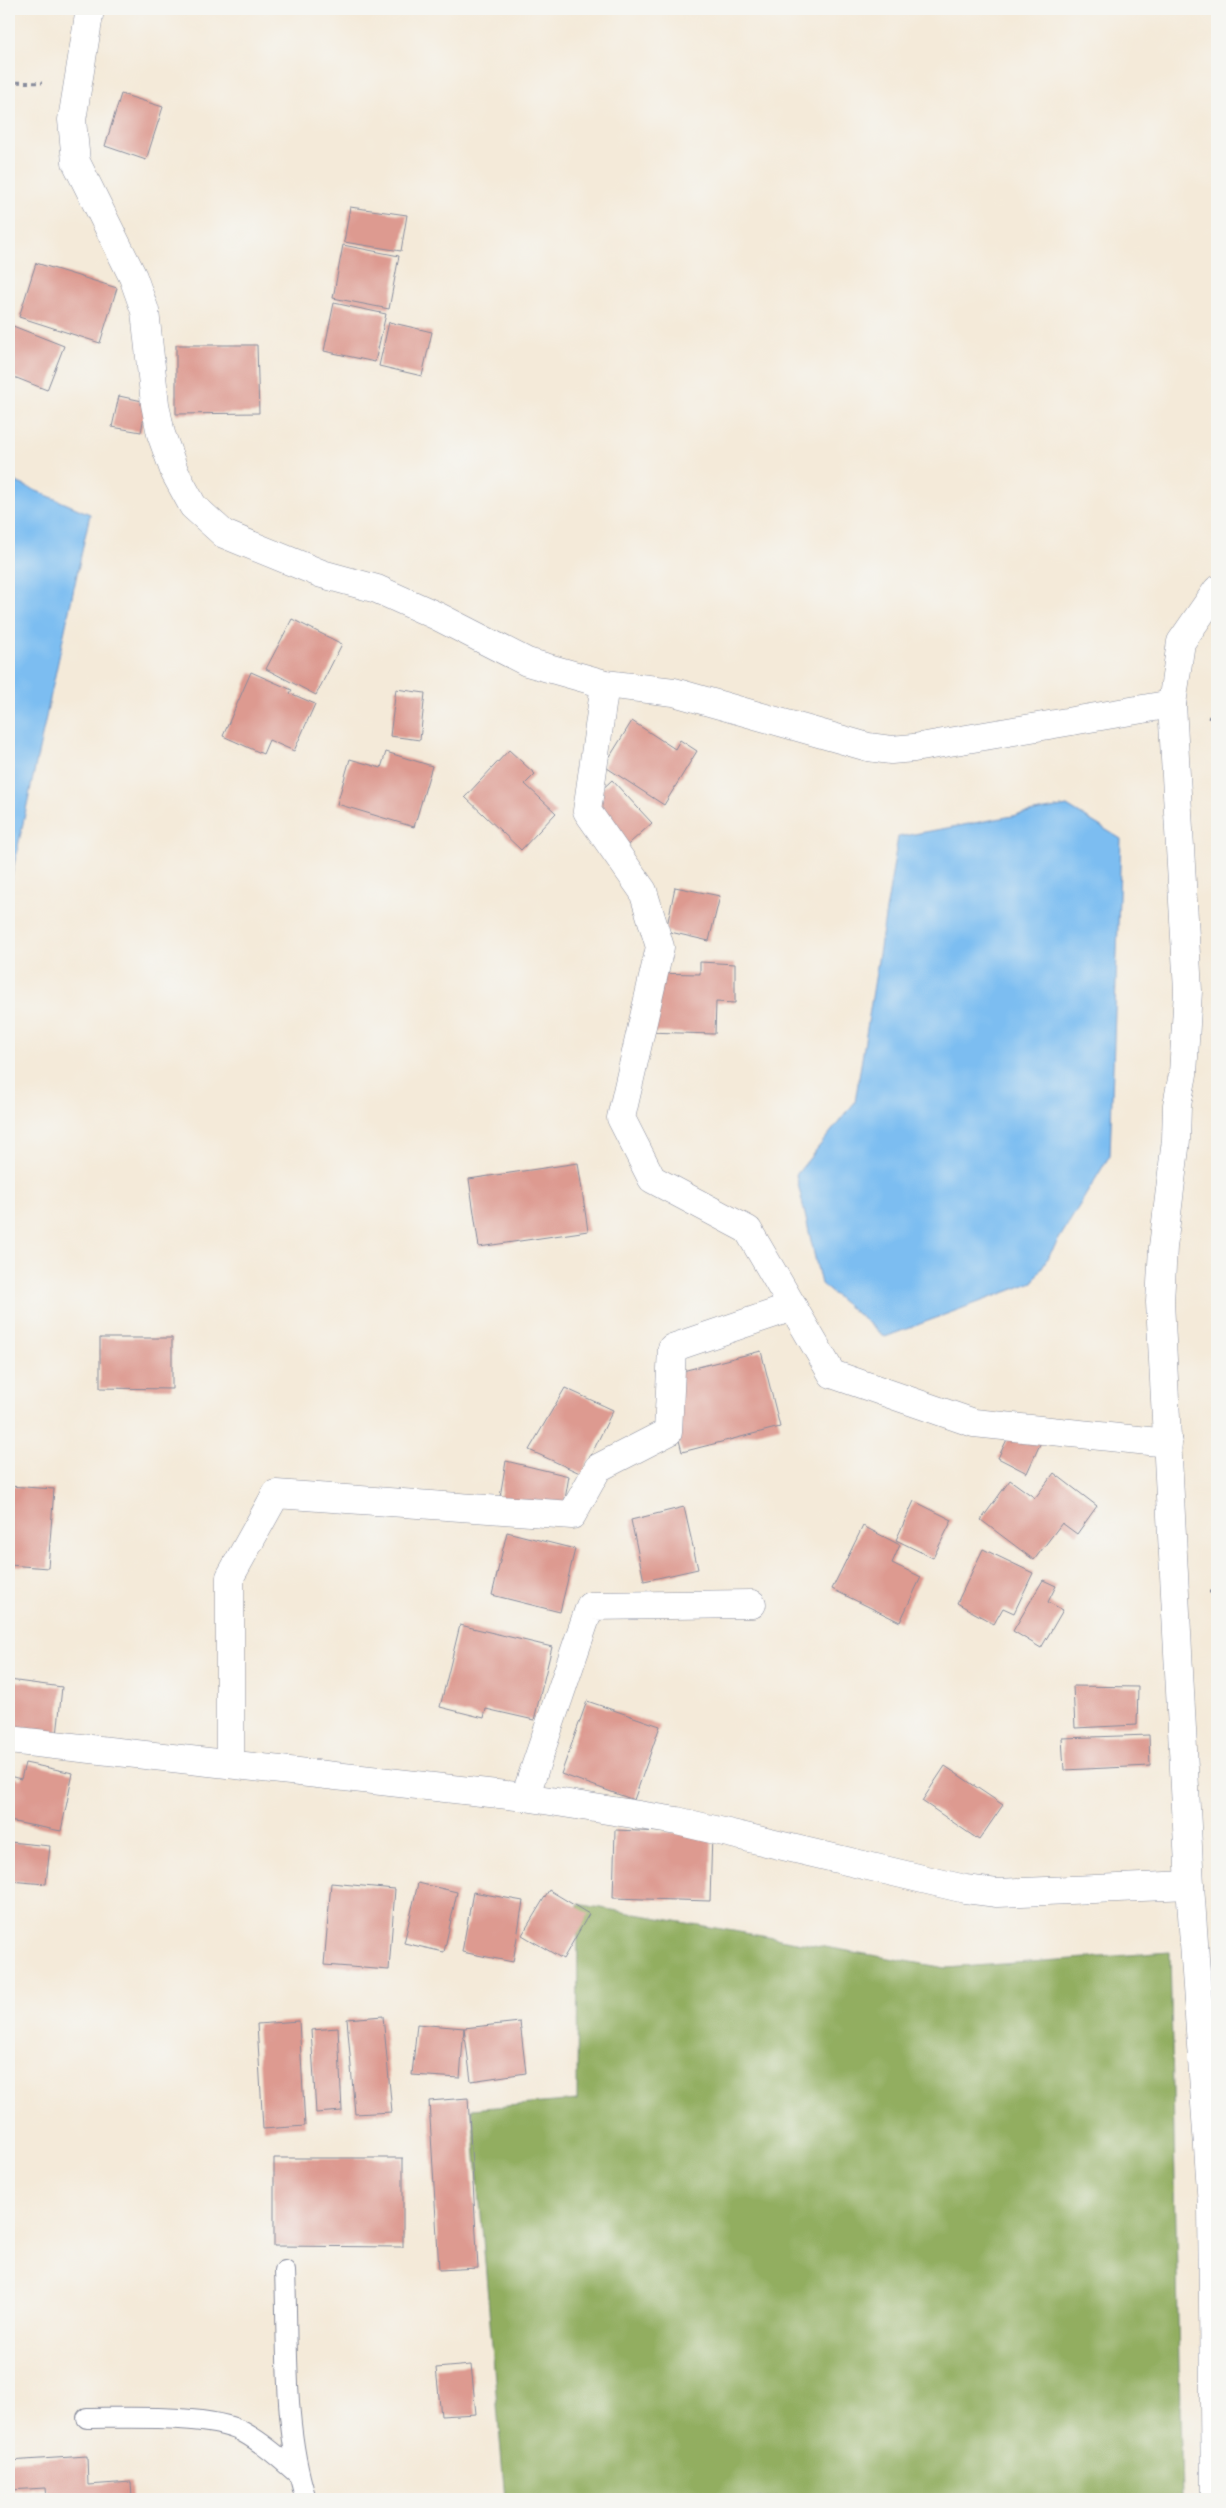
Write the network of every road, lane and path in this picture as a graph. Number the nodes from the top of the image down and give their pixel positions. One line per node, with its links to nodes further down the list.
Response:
1 (90, 9): 3 (street)
2 (1217, 590): 4 (street)
3 (605, 684): 4 (street); 5 (street)
4 (1172, 704): 6 (street)
5 (793, 1307): 6 (street); 9 (street)
6 (1168, 1443): 11 (street)
7 (752, 1604): 10 (street)
8 (9, 1740): 9 (street)
9 (230, 1763): 10 (street)
10 (526, 1797): 11 (street)
11 (1190, 1885): 16 (street)
12 (284, 2271): 14 (lane)
13 (87, 2418): 14 (lane)
14 (298, 2474): 15 (lane)
15 (306, 2499)
16 (1215, 2499)

